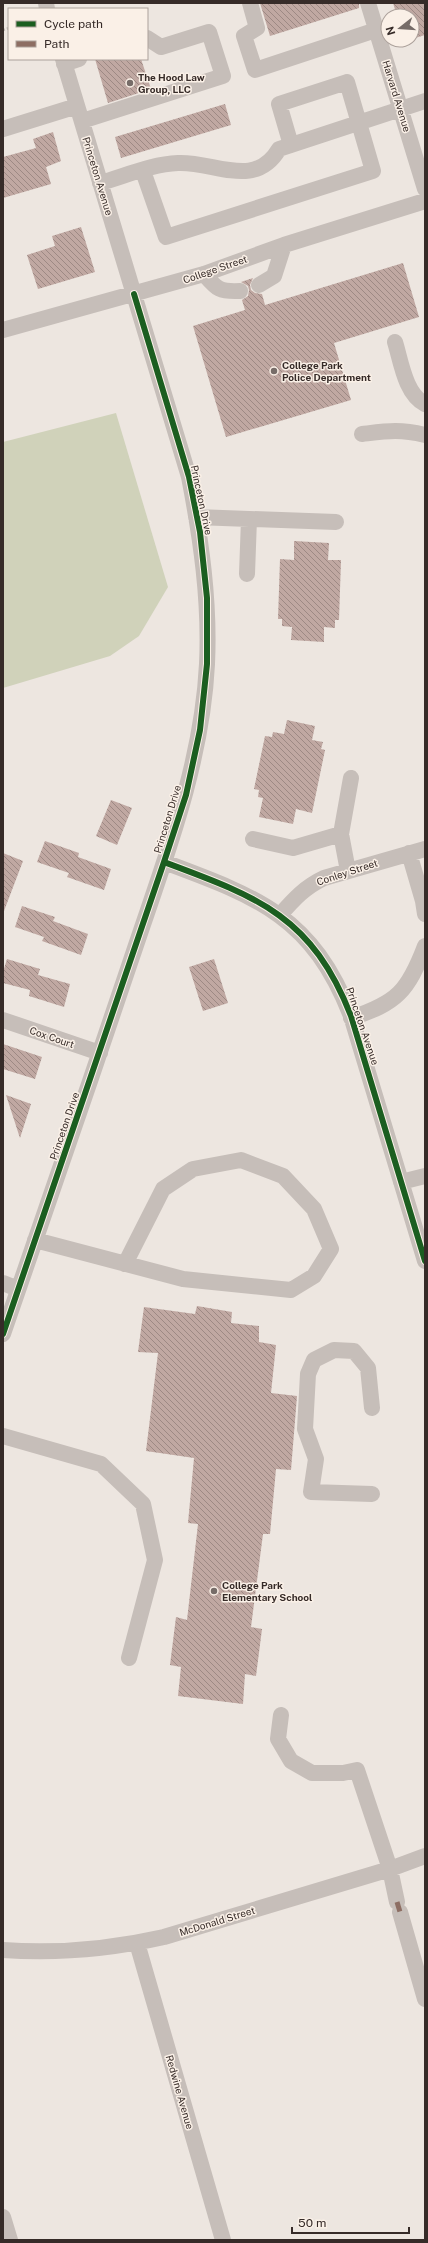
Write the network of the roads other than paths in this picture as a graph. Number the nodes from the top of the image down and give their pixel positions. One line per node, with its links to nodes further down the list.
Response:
1 (250, 3): 3 (street)
2 (368, 3): 3 (street, Harvard Avenue)
3 (376, 30): 7 (street, Harvard Avenue)
4 (148, 39): 8 (street)
5 (69, 61): 8 (street, Princeton Avenue)
6 (425, 101): 7 (street)
7 (400, 108): 9 (street); 14 (street, Harvard Avenue)
8 (79, 114): 10 (street); 13 (street, Princeton Avenue)
9 (360, 123): 11 (street); 11 (street); 12 (street)
10 (3, 129)
11 (292, 145): 12 (street)
12 (143, 171): 13 (street)
13 (100, 183): 20 (street, Princeton Avenue)
14 (425, 189)
15 (425, 201): 16 (street, College Street)
16 (284, 245): 17 (street, College Street); 18 (street)
17 (204, 274): 19 (street); 20 (street, College Street)
18 (259, 285)
19 (240, 291)
20 (134, 294): 21 (street, College Street); 26 (street, Princeton Drive)
21 (3, 330)
22 (395, 342): 23 (street)
23 (425, 404)
24 (362, 434): 25 (street)
25 (425, 435)
26 (196, 517): 27 (street); 35 (street, Princeton Drive)
27 (249, 519): 28 (street); 29 (street)
28 (336, 522)
29 (247, 574)
30 (351, 778): 31 (street)
31 (341, 834): 32 (street); 36 (street)
32 (253, 839)
33 (425, 848): 34 (street, Conley Street)
34 (409, 853): 36 (street, Conley Street); 37 (street)
35 (164, 862): 38 (street, Princeton Avenue); 42 (street, Princeton Drive)
36 (348, 871): 38 (street, Conley Street)
37 (425, 914)
38 (280, 916): 40 (street, Princeton Avenue)
39 (425, 946): 40 (street)
40 (351, 1018): 44 (street, Princeton Avenue)
41 (3, 1020): 42 (street, Cox Court)
42 (100, 1053): 45 (street, Princeton Drive)
43 (425, 1176): 44 (street)
44 (401, 1182): 46 (street, Princeton Avenue)
45 (35, 1240): 47 (street); 49 (street, Princeton Drive)
46 (425, 1261)
47 (125, 1264): 47 (street)
48 (3, 1283): 49 (street)
49 (18, 1289): 50 (street, Princeton Drive)
50 (3, 1334)
51 (372, 1408): 53 (street)
52 (3, 1436): 54 (street)
53 (372, 1494)
54 (129, 1658)
55 (281, 1714): 57 (street)
56 (425, 1856): 57 (street, McDonald Street)
57 (390, 1869): 58 (street, McDonald Street); 60 (street)
58 (137, 1943): 59 (street, McDonald Street); 63 (street, Redwine Avenue)
59 (3, 1950)
60 (425, 1999)
61 (3, 2217): 62 (street)
62 (10, 2240)
63 (223, 2240)

